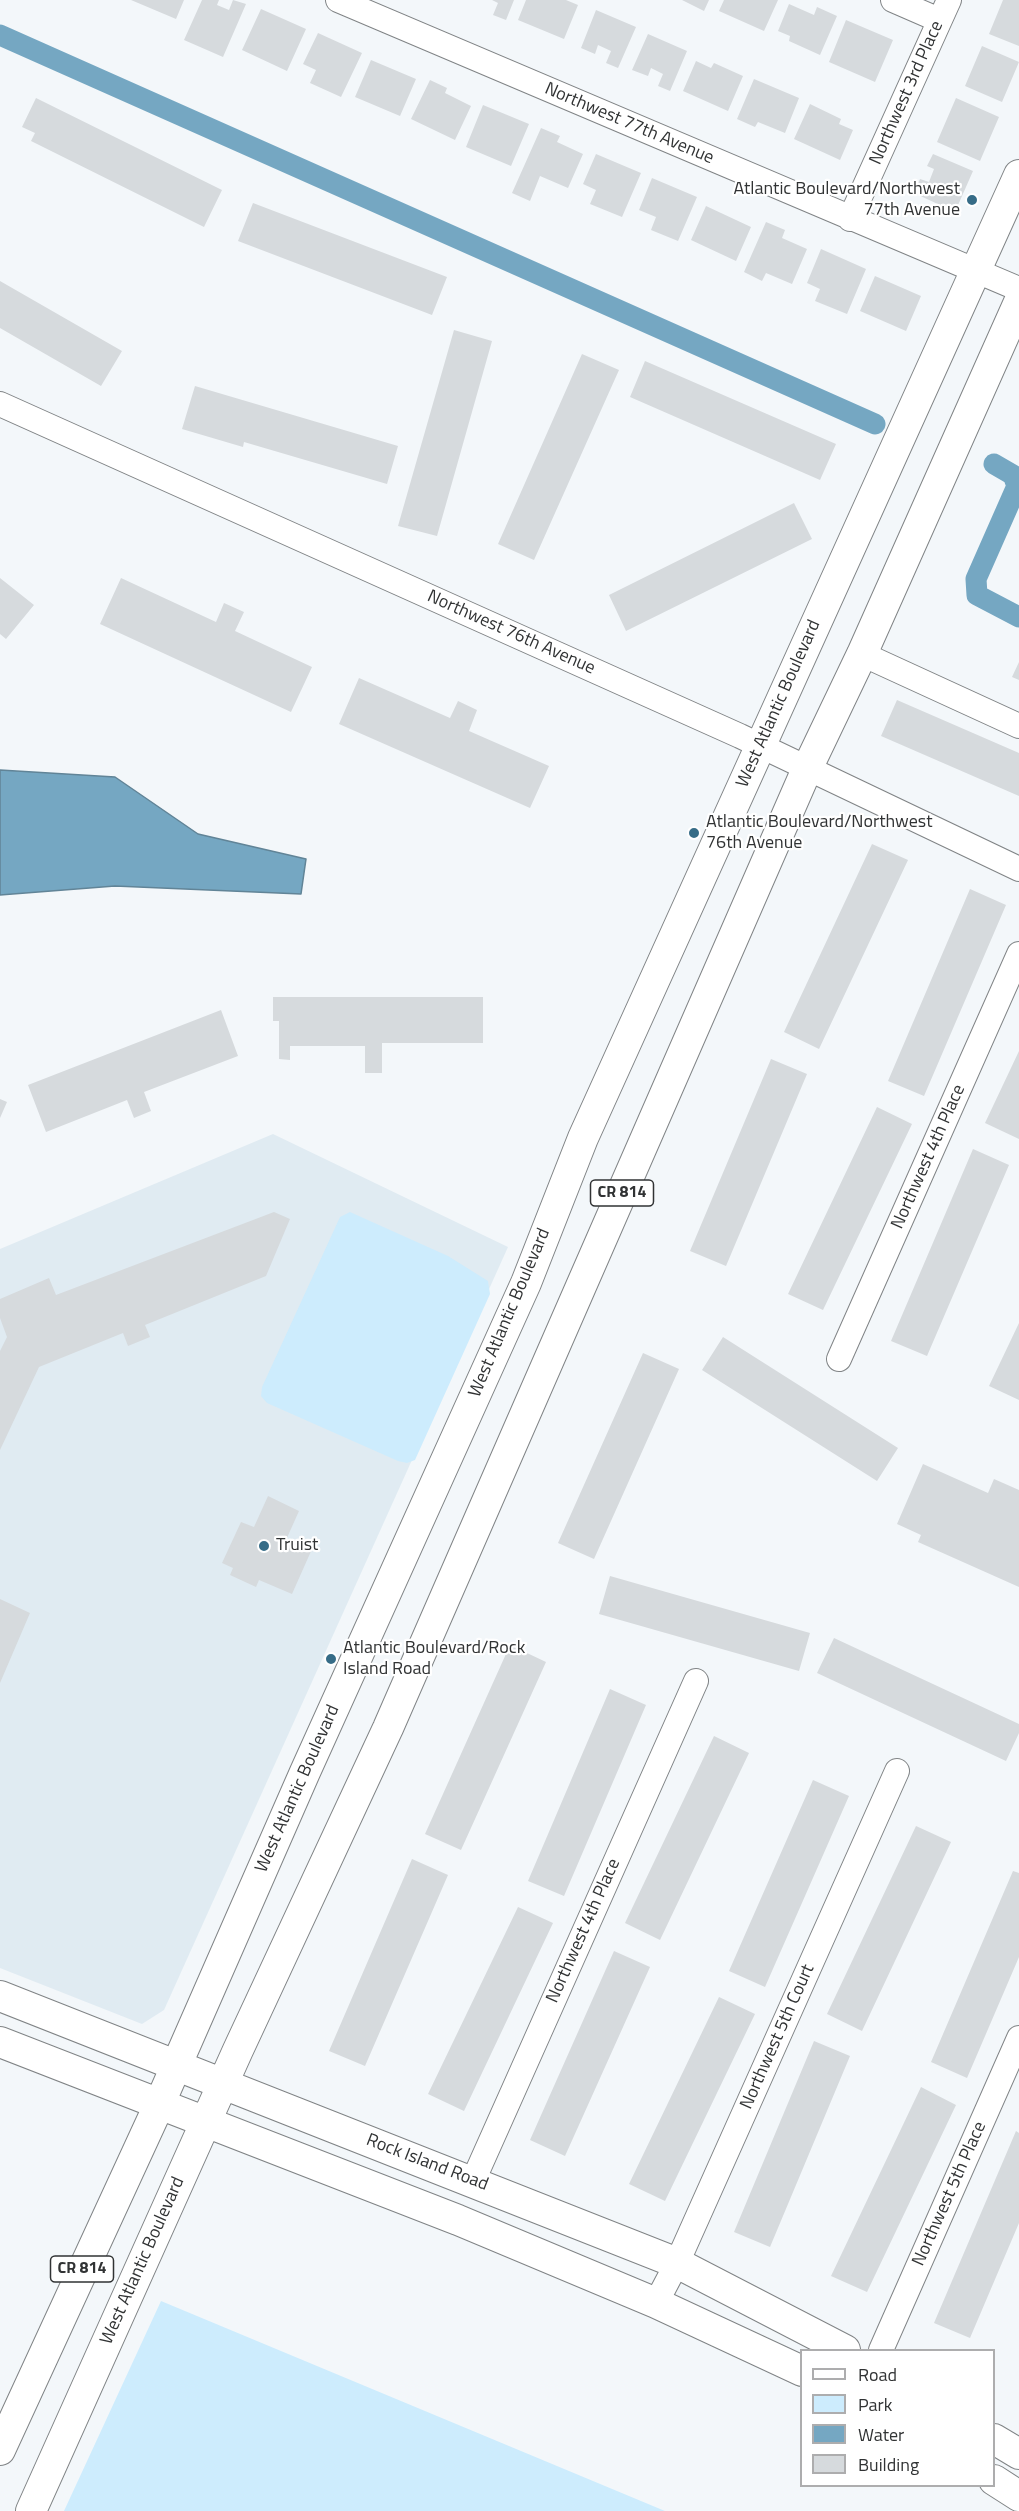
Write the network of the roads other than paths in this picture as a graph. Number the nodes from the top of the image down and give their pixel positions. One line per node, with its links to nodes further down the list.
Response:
1 (338, 0): 5 (street, Northwest 77th Avenue)
2 (893, 0): 3 (street)
3 (944, 10): 5 (street, Northwest 3rd Place)
4 (1019, 176): 6 (main road, West Atlantic Boulevard / CR 814)
5 (850, 219): 6 (street, Northwest 77th Avenue)
6 (977, 270): 7 (street, Northwest 77th Avenue); 12 (main road, West Atlantic Boulevard / CR 814)
7 (1019, 289)
8 (1019, 302): 10 (main road, West Atlantic Boulevard / CR 814)
9 (0, 404): 12 (street, Northwest 76th Avenue)
10 (862, 654): 11 (street); 13 (main road, West Atlantic Boulevard / CR 814)
11 (1019, 726)
12 (760, 745): 13 (street, Northwest 76th Avenue); 22 (main road, West Atlantic Boulevard / CR 814)
13 (807, 769): 14 (street, Northwest 76th Avenue); 23 (main road, West Atlantic Boulevard / CR 814)
14 (1019, 868)
15 (1019, 954): 16 (street, Northwest 4th Place)
16 (839, 1359)
17 (696, 1681): 26 (street, Northwest 4th Place)
18 (897, 1771): 27 (street, Northwest 5th Court)
19 (0, 1996): 22 (main road, Rock Island Road)
20 (1019, 2038): 30 (street, Northwest 5th Place)
21 (0, 2042): 24 (main road)
22 (176, 2064): 23 (main road, Rock Island Road); 24 (main road, West Atlantic Boulevard / CR 814)
23 (224, 2083): 25 (main road, West Atlantic Boulevard / CR 814); 26 (main road, Rock Island Road)
24 (159, 2104): 25 (main road); 33 (main road, West Atlantic Boulevard / CR 814)
25 (206, 2123): 28 (main road); 37 (main road, West Atlantic Boulevard / CR 814)
26 (473, 2181): 27 (main road, Rock Island Road)
27 (677, 2263): 28 (street, Northwest 5th Court); 29 (main road, Rock Island Road)
28 (656, 2303): 31 (main road)
29 (844, 2349)
30 (881, 2349)
31 (800, 2371)
32 (995, 2440): 34 (main road)
33 (0, 2450)
34 (1019, 2454)
35 (995, 2481): 36 (main road)
36 (1019, 2496)
37 (31, 2511)

